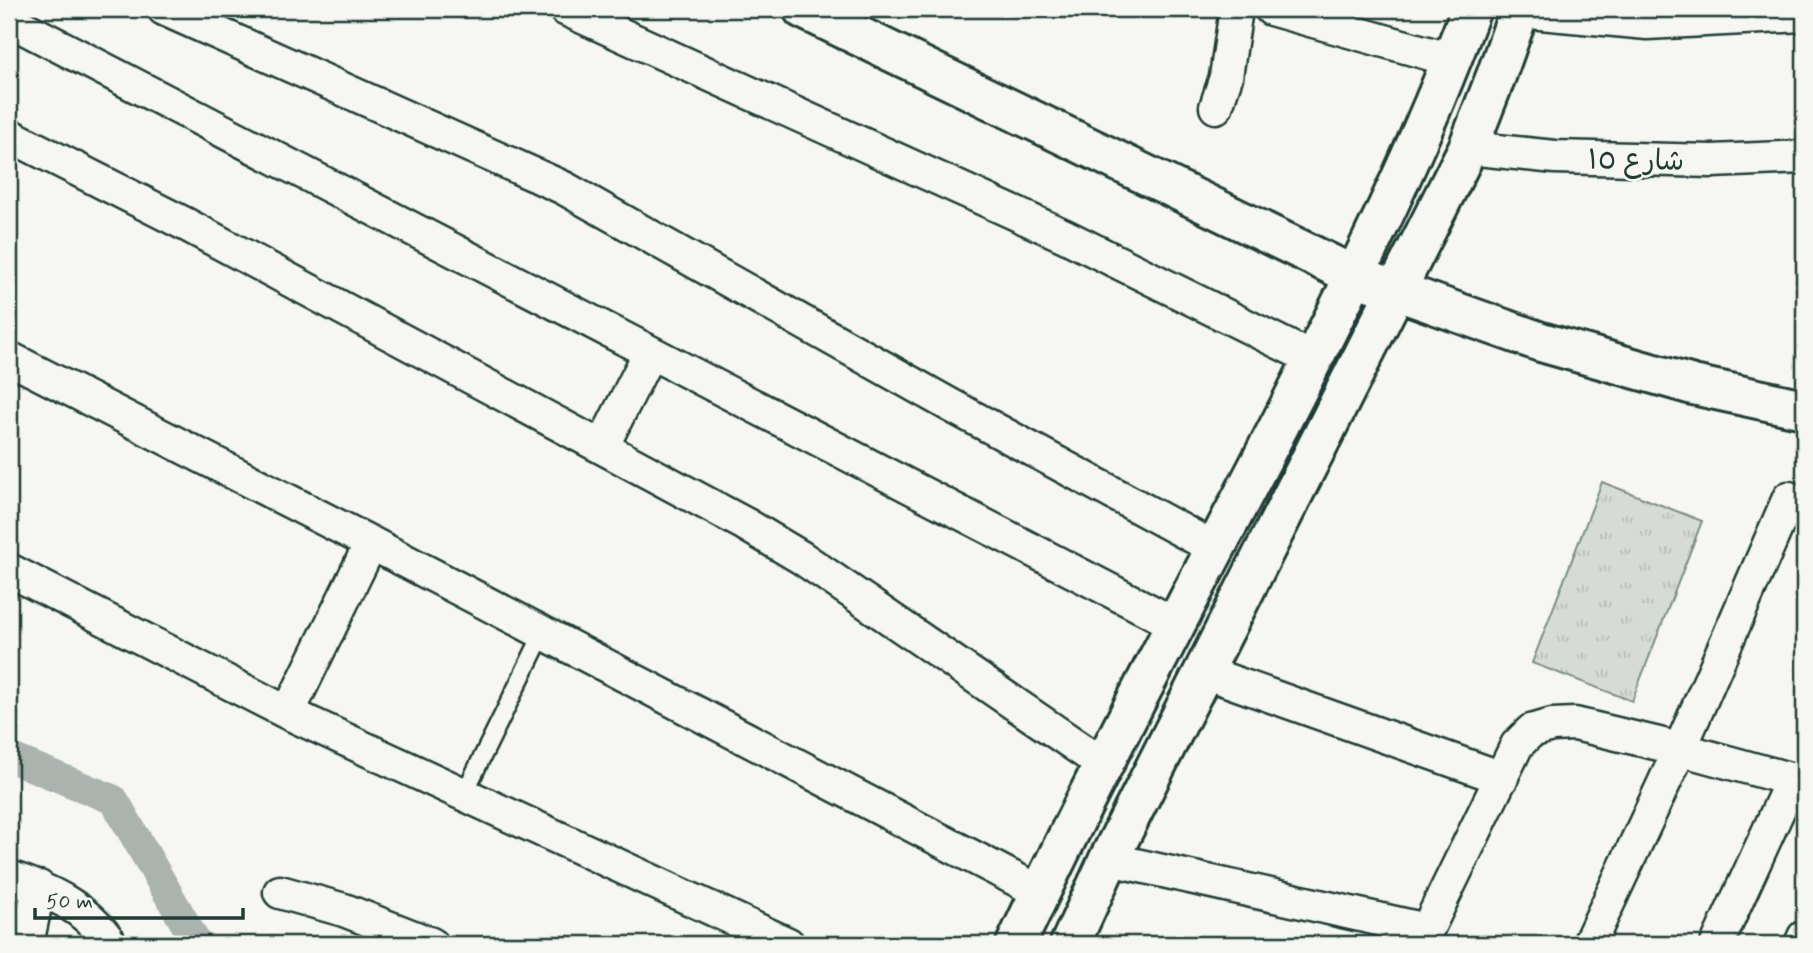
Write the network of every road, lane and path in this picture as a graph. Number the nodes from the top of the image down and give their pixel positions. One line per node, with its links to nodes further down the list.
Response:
1 (164, 9): 24 (street)
2 (565, 9): 19 (street)
3 (803, 9): 15 (street)
4 (1236, 9): 11 (street)
5 (1270, 9): 10 (street)
6 (1471, 9): 10 (street)
7 (1519, 10): 8 (street); 13 (street)
8 (1804, 15)
9 (9, 20): 17 (street)
10 (1452, 60): 15 (street)
11 (1216, 107)
12 (9, 135): 21 (street)
13 (1468, 148): 14 (street, شارع ١٥); 16 (street)
14 (1804, 157)
15 (1355, 276): 16 (street); 19 (street)
16 (1395, 292): 20 (street); 28 (street)
17 (650, 352): 21 (street); 26 (street)
18 (9, 358): 23 (street)
19 (1313, 359): 24 (street)
20 (1804, 409)
21 (602, 447): 31 (street)
22 (1789, 498): 30 (street)
23 (370, 543): 27 (street); 29 (street)
24 (1216, 549): 26 (street)
25 (9, 570): 29 (street)
26 (1177, 625): 31 (street)
27 (542, 633): 34 (lane); 39 (street)
28 (1204, 672): 32 (street); 35 (street)
29 (288, 713): 34 (street)
30 (1680, 749): 32 (street); 33 (street); 48 (street)
31 (1104, 765): 39 (street)
32 (1502, 778): 40 (street)
33 (1798, 782): 49 (street)
34 (464, 794): 45 (street)
35 (1109, 859): 40 (street); 47 (street)
36 (9, 877): 37 (street)
37 (39, 887): 42 (street); 43 (street)
38 (280, 892): 44 (street)
39 (1041, 892): 46 (street)
40 (1425, 937)
41 (1804, 937): 50 (street)
42 (27, 944)
43 (111, 944)
44 (431, 944)
45 (789, 944)
46 (1016, 944)
47 (1070, 944)
48 (1589, 944)
49 (1717, 944)
50 (1801, 944)

